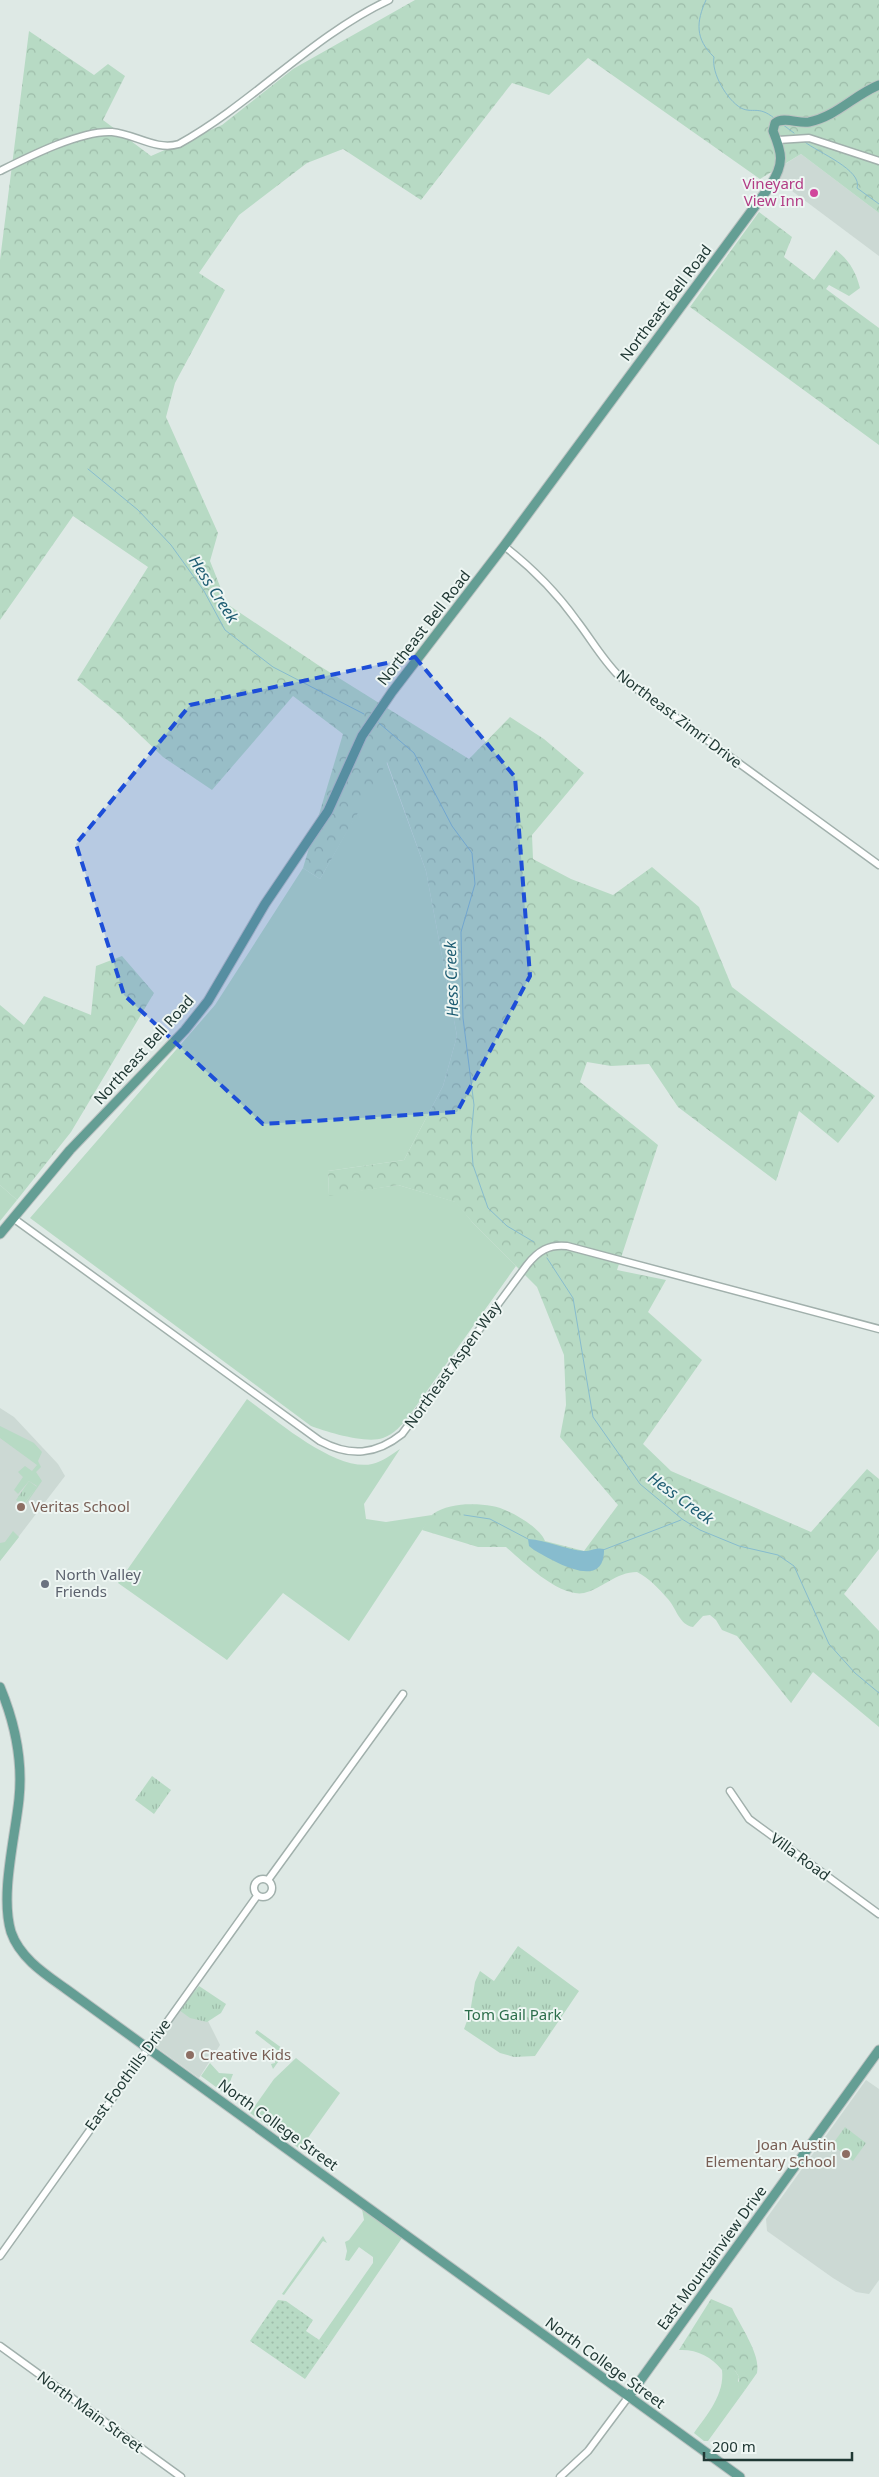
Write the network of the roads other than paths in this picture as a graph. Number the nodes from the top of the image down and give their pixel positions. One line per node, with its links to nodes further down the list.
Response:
1 (389, 0): 5 (street)
2 (879, 85): 3 (main road, Northeast Bell Road)
3 (778, 140): 4 (street); 6 (main road, Northeast Bell Road)
4 (879, 161)
5 (0, 171)
6 (504, 546): 7 (street, Northeast Zimri Drive); 8 (main road, Northeast Bell Road)
7 (879, 865)
8 (13, 1218): 9 (main road, Northeast Bell Road); 10 (street, Northeast Aspen Way)
9 (0, 1234)
10 (879, 1329)
11 (0, 1687): 17 (main road, North College Street)
12 (403, 1694): 14 (street)
13 (730, 1792): 16 (street, Villa Road)
14 (268, 1880): 15 (street); 15 (street)
15 (257, 1896): 17 (street, East Foothills Drive)
16 (879, 1914)
17 (147, 2048): 19 (street, East Foothills Drive); 21 (main road, North College Street)
18 (879, 2050): 21 (main road, East Mountainview Drive)
19 (0, 2256)
20 (0, 2346): 22 (street, North Main Street)
21 (629, 2396): 23 (street, East Mountainview Drive); 24 (main road, North College Street)
22 (181, 2477)
23 (560, 2477)
24 (740, 2477)

